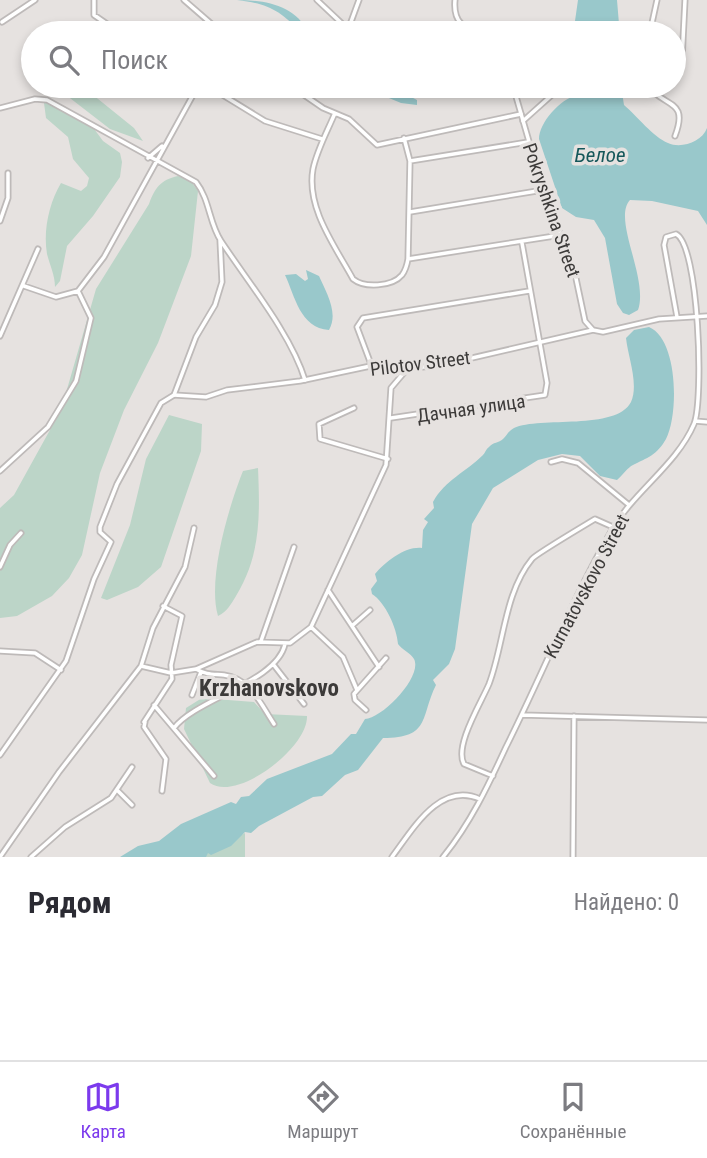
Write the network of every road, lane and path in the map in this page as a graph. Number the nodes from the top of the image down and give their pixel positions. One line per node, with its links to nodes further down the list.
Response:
1 (35, 0): 16 (street)
2 (94, 0): 9 (street)
3 (184, 0): 10 (street)
4 (317, 0): 11 (street)
5 (359, 0): 12 (street)
6 (455, 0): 13 (street)
7 (657, 0): 14 (street)
8 (685, 0): 15 (street)
9 (103, 21)
10 (208, 21)
11 (339, 21)
12 (353, 21)
13 (460, 21)
14 (652, 21)
15 (684, 21)
16 (2, 22)
17 (191, 98): 31 (street)
18 (228, 98): 29 (street)
19 (310, 98): 24 (street)
20 (516, 98): 25 (street, Pokryshkina Street)
21 (549, 98): 26 (street)
22 (663, 98): 27 (street)
23 (0, 108): 32 (street)
24 (334, 113): 28 (street); 29 (street)
25 (521, 114): 26 (street, Pokryshkina Street); 28 (street)
26 (523, 121): 30 (street, Pokryshkina Street)
27 (675, 136)
28 (404, 138): 33 (street)
29 (323, 139): 43 (street)
30 (528, 142): 33 (street); 36 (street, Pokryshkina Street)
31 (163, 145): 32 (street); 34 (street)
32 (148, 158): 34 (street)
33 (410, 161): 37 (street)
34 (155, 162): 40 (street); 45 (street)
35 (8, 173): 38 (street)
36 (543, 190): 37 (street); 39 (street, Pokryshkina Street)
37 (410, 212): 43 (street)
38 (0, 221)
39 (561, 235): 41 (street); 50 (street, Pokryshkina Street)
40 (220, 240): 55 (street); 56 (street)
41 (522, 243): 43 (street); 46 (street)
42 (38, 249): 44 (street)
43 (408, 259)
44 (24, 286): 45 (street); 51 (street)
45 (78, 291): 63 (street)
46 (529, 291): 52 (street); 53 (street)
47 (696, 316): 48 (street, Pilotov Street); 49 (street, Pilotov Street); 49 (street); 59 (street)
48 (707, 316)
49 (677, 317): 50 (street, Pilotov Street)
50 (593, 331): 52 (street, Pilotov Street)
51 (0, 336)
52 (538, 344): 54 (street, Pilotov Street); 58 (street, Дачная улица)
53 (372, 367): 54 (street, Pilotov Street); 55 (street, Pilotov Street)
54 (408, 368): 58 (street)
55 (305, 380): 56 (street, Pilotov Street)
56 (174, 395): 82 (street)
57 (354, 408): 61 (street)
58 (391, 418): 61 (street)
59 (695, 421): 60 (street); 64 (street, Kurnatovskovo Street)
60 (707, 422)
61 (388, 459): 70 (street)
62 (551, 462): 64 (street)
63 (0, 471)
64 (629, 505): 65 (street, Kurnatovskovo Street)
65 (614, 527): 91 (street, Kurnatovskovo Street); 99 (street)
66 (194, 528): 71 (street)
67 (21, 533): 69 (street)
68 (294, 547): 75 (street)
69 (0, 567)
70 (328, 590): 73 (street); 74 (street)
71 (163, 606): 80 (street); 84 (street)
72 (370, 610): 73 (street)
73 (353, 625): 81 (street)
74 (312, 626): 76 (street); 86 (street)
75 (261, 641): 76 (street); 83 (street)
76 (285, 644): 79 (street)
77 (0, 651): 82 (street)
78 (386, 658): 81 (street)
79 (273, 664): 85 (street); 88 (street)
80 (141, 666): 84 (street); 104 (street)
81 (379, 667): 86 (street)
82 (61, 670): 96 (street)
83 (199, 671): 84 (street); 85 (street); 87 (street)
84 (171, 673): 89 (street)
85 (245, 682): 94 (street); 95 (street)
86 (357, 690): 90 (street)
87 (192, 695)
88 (304, 704)
89 (154, 705): 95 (street); 101 (street)
90 (366, 710)
91 (522, 715): 92 (street); 99 (street, Kurnatovskovo Street)
92 (574, 716): 93 (street); 108 (street)
93 (707, 720)
94 (274, 724)
95 (174, 728): 98 (street)
96 (0, 755)
97 (132, 767): 100 (street)
98 (214, 776)
99 (493, 776): 102 (street, Kurnatovskovo Street)
100 (118, 791): 103 (street); 105 (street)
101 (162, 791)
102 (481, 799): 106 (street); 107 (street, Kurnatovskovo Street)
103 (132, 805)
104 (1, 857)
105 (31, 857)
106 (392, 857)
107 (443, 857)
108 (573, 857)

